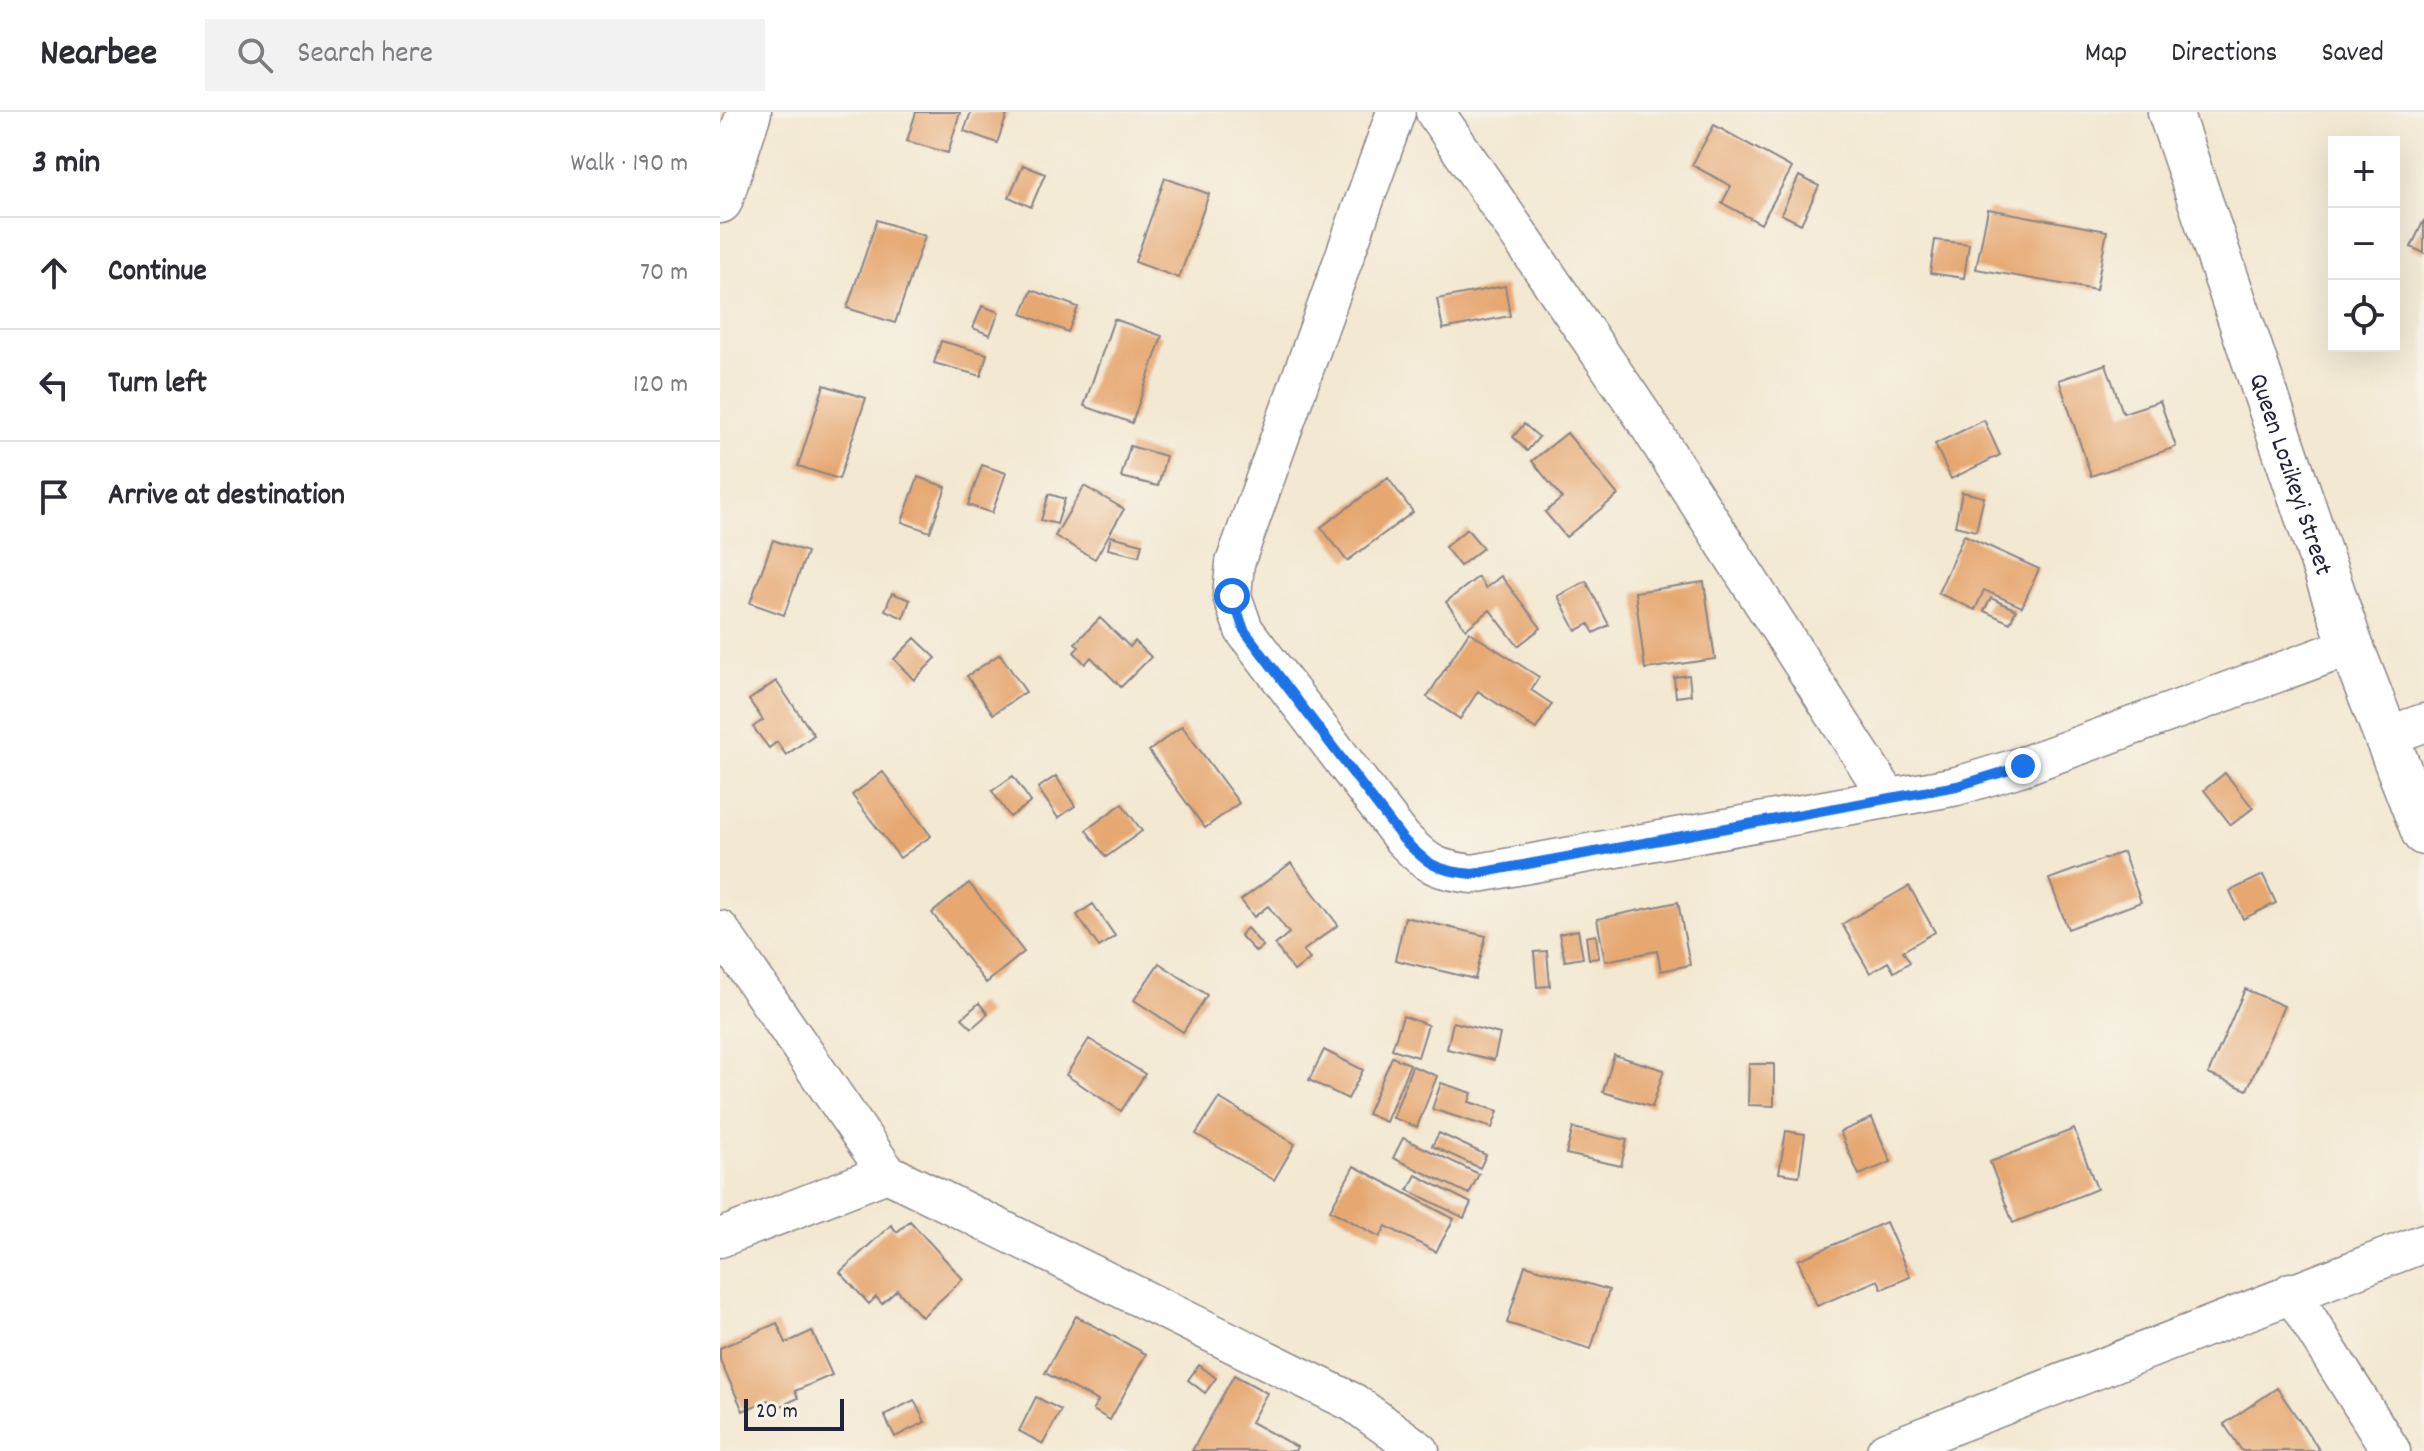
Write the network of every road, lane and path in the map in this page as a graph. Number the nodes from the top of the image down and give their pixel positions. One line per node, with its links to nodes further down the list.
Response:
1 (749, 112): 5 (main road)
2 (1396, 112): 9 (street)
3 (1435, 112): 9 (street)
4 (2170, 112): 7 (main road, Queen Lozikeyi Street)
5 (727, 159): 6 (main road)
6 (720, 201)
7 (2351, 646): 8 (main road, Queen Lozikeyi Street); 9 (street)
8 (2405, 729): 10 (main road, Queen Lozikeyi Street)
9 (1888, 797)
10 (2424, 833)
11 (720, 930): 12 (street)
12 (887, 1173): 13 (street); 16 (street)
13 (720, 1238)
14 (2424, 1243): 15 (street)
15 (2291, 1292): 17 (street); 18 (street)
16 (1420, 1451)
17 (1886, 1451)
18 (2391, 1451)

